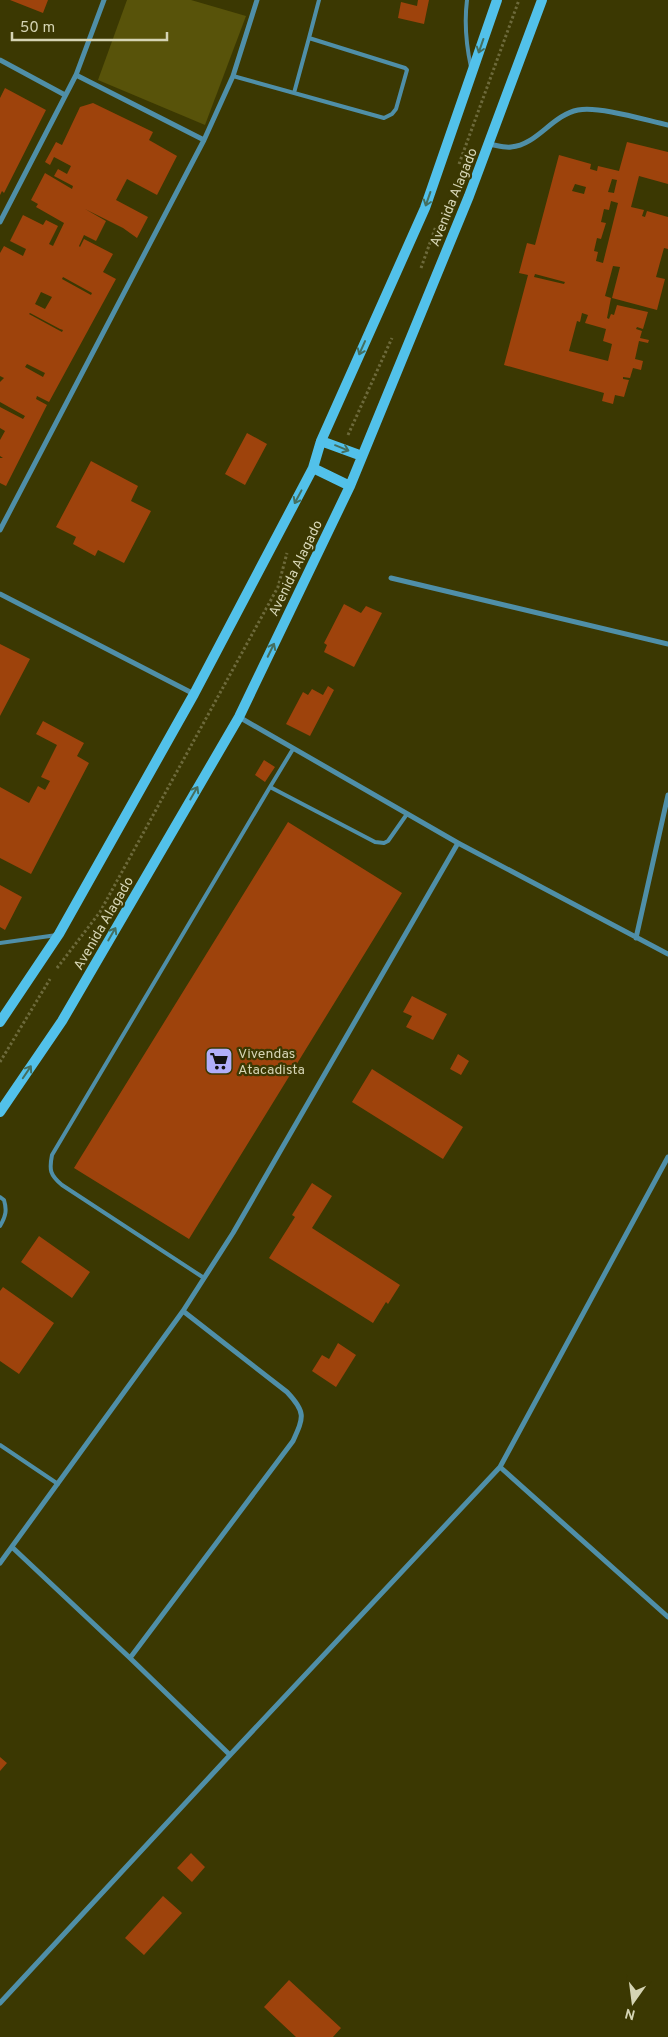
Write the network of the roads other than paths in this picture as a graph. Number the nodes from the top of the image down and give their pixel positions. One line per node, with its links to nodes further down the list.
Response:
1 (104, 0): 10 (street)
2 (255, 0): 11 (street)
3 (319, 0): 7 (lane)
4 (467, 0): 9 (lane)
5 (497, 0): 9 (main road, Avenida Alagado, one-way to 9)
6 (542, 0): 16 (main road, Avenida Alagado)
7 (310, 38): 12 (lane); 12 (lane)
8 (0, 60): 13 (street)
9 (472, 71): 18 (main road, Avenida Alagado, one-way to 18)
10 (76, 76): 13 (street); 15 (street)
11 (233, 76): 12 (lane); 15 (street)
12 (294, 93)
13 (65, 95): 17 (street)
14 (668, 125): 16 (street)
15 (204, 140): 22 (street)
16 (488, 144): 19 (main road, Avenida Alagado)
17 (0, 222)
18 (321, 441): 19 (main road, one-way to 19); 20 (main road, Avenida Alagado)
19 (362, 456): 21 (main road, Avenida Alagado)
20 (313, 468): 21 (main road); 26 (main road, Avenida Alagado, one-way to 26)
21 (350, 486): 27 (main road, Avenida Alagado, one-way to 21)
22 (0, 530)
23 (391, 578): 25 (street)
24 (0, 594): 26 (street)
25 (668, 644)
26 (194, 694): 33 (main road, Avenida Alagado)
27 (239, 717): 28 (street); 38 (main road, Avenida Alagado, one-way to 27)
28 (293, 749): 29 (lane); 31 (street)
29 (270, 787): 31 (lane); 42 (lane)
30 (668, 795): 34 (street)
31 (407, 814): 32 (street)
32 (458, 843): 34 (street); 42 (street)
33 (59, 934): 35 (lane); 37 (main road, Avenida Alagado)
34 (636, 938): 36 (street)
35 (0, 943)
36 (668, 954)
37 (0, 1022)
38 (0, 1112)
39 (668, 1157): 45 (street)
40 (0, 1197): 41 (lane)
41 (0, 1226)
42 (204, 1278): 43 (street)
43 (183, 1311): 46 (street); 50 (street)
44 (0, 1445): 46 (lane)
45 (500, 1467): 49 (street); 51 (street)
46 (58, 1484): 47 (street)
47 (13, 1548): 48 (street); 50 (street)
48 (0, 1563)
49 (668, 1617)
50 (130, 1658): 51 (street)
51 (230, 1755): 52 (street)
52 (0, 2003)

